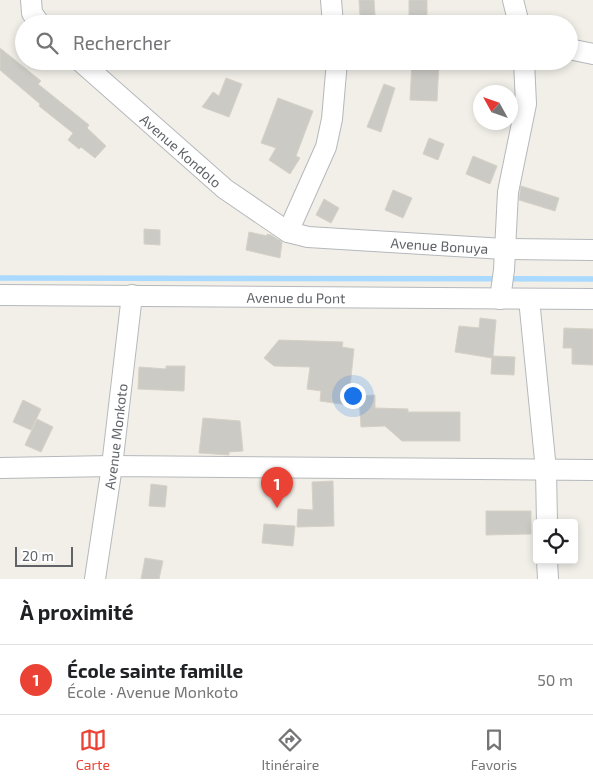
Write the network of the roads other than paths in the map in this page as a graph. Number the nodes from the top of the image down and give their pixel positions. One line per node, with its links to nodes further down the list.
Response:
1 (31, 0): 4 (street)
2 (331, 0): 5 (street)
3 (513, 0): 6 (street)
4 (33, 15)
5 (332, 15)
6 (517, 15)
7 (578, 51): 8 (street)
8 (593, 54)
9 (90, 70): 12 (street, Avenue Kondolo)
10 (336, 70): 12 (street)
11 (524, 70): 13 (street)
12 (288, 232): 13 (street, Avenue Bonuya)
13 (504, 249): 14 (street, Avenue Bonuya); 15 (street)
14 (593, 250)
15 (501, 286): 17 (street, Avenue du Pont); 18 (street, Avenue du Pont)
16 (0, 295): 17 (street, Avenue du Pont)
17 (132, 295): 20 (street, Avenue Monkoto)
18 (529, 299): 19 (street, Avenue du Pont); 22 (street)
19 (593, 299)
20 (112, 466): 21 (street); 22 (street); 26 (street, Avenue Monkoto)
21 (0, 468)
22 (546, 470): 23 (street); 24 (street)
23 (593, 470)
24 (547, 519)
25 (547, 564): 27 (street)
26 (95, 579)
27 (548, 579)

